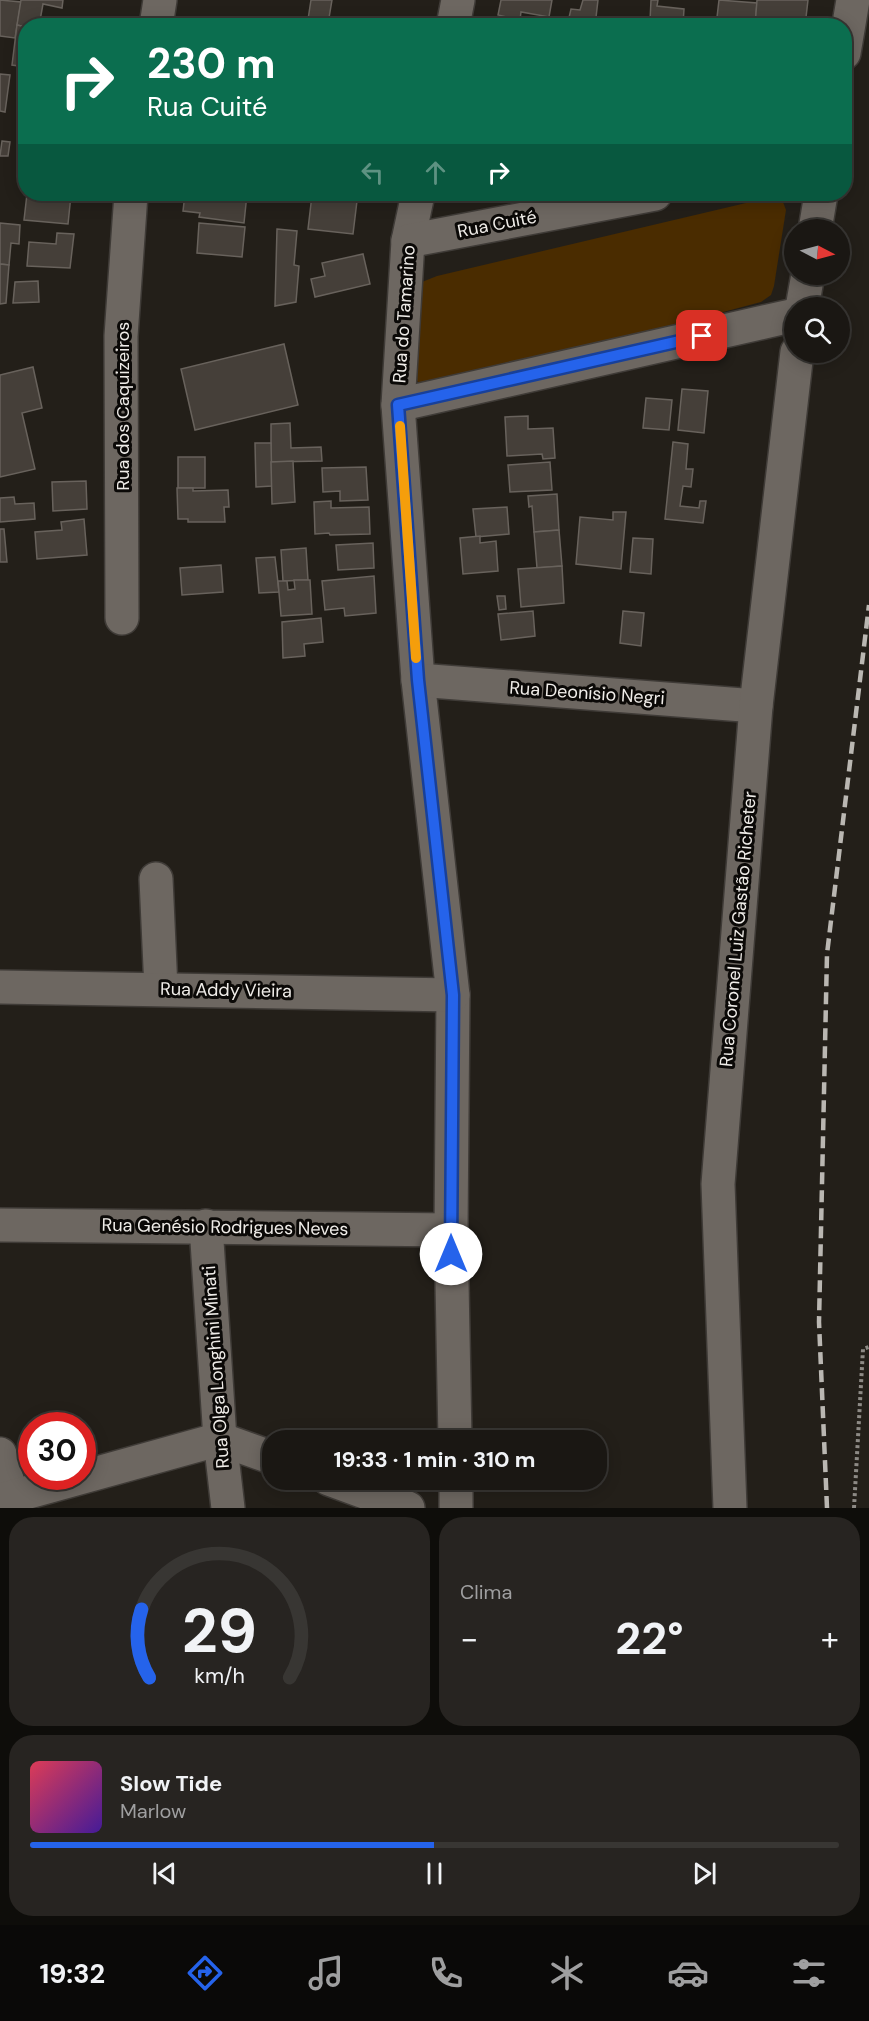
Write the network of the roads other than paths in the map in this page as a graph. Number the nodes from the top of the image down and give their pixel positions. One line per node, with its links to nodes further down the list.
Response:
1 (160, 0): 4 (street)
2 (458, 0): 5 (street)
3 (853, 0): 6 (street)
4 (157, 18)
5 (455, 18)
6 (850, 18)
7 (131, 201): 16 (street, Rua dos Caquizeiros)
8 (417, 201): 12 (street, Rua do Tamarino)
9 (619, 201): 12 (street, Rua Cuité)
10 (820, 201): 11 (street)
11 (817, 219)
12 (408, 241): 15 (street, Rua do Tamarino)
13 (784, 317): 15 (street)
14 (796, 363): 18 (street, Rua Coronel Luiz Gastão Richeter)
15 (398, 405): 17 (street, Rua do Tamarino)
16 (122, 618)
17 (418, 680): 18 (street, Rua Deonísio Negri); 22 (street, Rua do Tamarino)
18 (756, 706): 36 (street, Rua Coronel Luiz Gastão Richeter)
19 (156, 879): 21 (street)
20 (0, 987): 21 (street, Rua Addy Vieira)
21 (161, 989): 22 (street, Rua Addy Vieira)
22 (453, 995): 25 (street, Rua do Tamarino)
23 (0, 1225): 24 (street, Rua Genésio Rodrigues Neves)
24 (206, 1226): 25 (street, Rua Genésio Rodrigues Neves); 27 (street, Rua Olga Longhini Minati)
25 (451, 1230): 26 (street, Rua do Tamarino)
26 (455, 1430)
27 (220, 1439): 29 (street); 32 (street); 33 (street, Rua Olga Longhini Minati)
28 (0, 1454): 32 (street)
29 (262, 1454)
30 (359, 1490): 34 (street)
31 (456, 1490): 35 (street)
32 (9, 1501)
33 (228, 1508)
34 (408, 1508)
35 (456, 1508)
36 (730, 1508)

